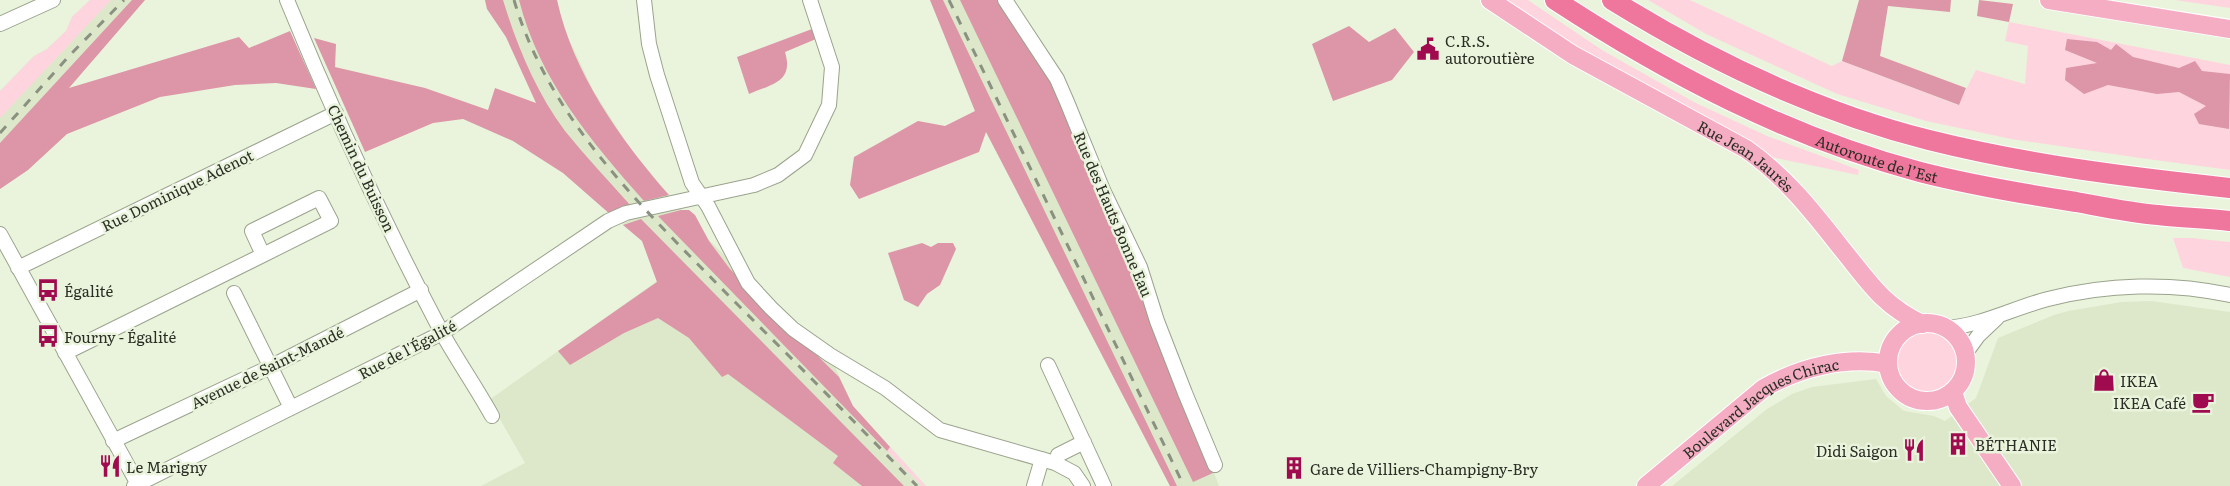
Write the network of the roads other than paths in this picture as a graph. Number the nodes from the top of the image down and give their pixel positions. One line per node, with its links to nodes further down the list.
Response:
1 (53, 0): 10 (street)
2 (287, 0): 12 (street, Chemin du Buisson)
3 (644, 0): 14 (street)
4 (810, 0): 14 (street, Rue de l'Égalité)
5 (1005, 0): 40 (street, Rue des Hauts Bonne Eau)
6 (1490, 0): 22 (main road, Rue Jean Jaurès)
7 (1554, 0): 15 (highway, Autoroute de l’Est)
8 (1612, 0): 13 (highway, Autoroute de l’Est)
9 (2049, 0): 11 (main road)
10 (0, 24)
11 (2230, 29)
12 (336, 113): 18 (street, Rue Dominique Adenot); 19 (street, Chemin du Buisson)
13 (2230, 188)
14 (702, 198): 26 (street, Rue de l'Égalité); 39 (street)
15 (2230, 221)
16 (0, 234): 18 (street)
17 (263, 255): 17 (street); 28 (street)
18 (18, 268): 28 (street)
19 (421, 290): 26 (street, Chemin du Buisson); 32 (street, Avenue de Saint-Mandé)
20 (234, 293): 32 (street)
21 (2230, 295): 23 (street)
22 (1882, 299): 24 (main road, Rue Jean Jaurès); 27 (main road, Rue Jean Jaurès)
23 (2004, 313): 25 (street); 29 (street)
24 (1922, 324): 25 (main road, Rue Jean Jaurès); 27 (main road)
25 (1945, 328): 29 (main road)
26 (442, 333): 35 (street, Rue de l'Égalité); 36 (street, Chemin du Buisson)
27 (1897, 338): 30 (main road)
28 (65, 352): 37 (street)
29 (1965, 354): 33 (main road)
30 (1888, 364): 34 (main road); 45 (main road, Boulevard Jacques Chirac)
31 (1048, 365): 38 (street)
32 (270, 367): 35 (street); 37 (street, Avenue de Saint-Mandé)
33 (1952, 392): 34 (main road); 47 (main road)
34 (1936, 400): 46 (main road)
35 (291, 408): 41 (street, Rue de l'Égalité)
36 (492, 416)
37 (113, 441): 41 (street)
38 (1084, 442): 39 (street); 44 (street)
39 (1048, 461): 42 (street); 43 (street)
40 (1215, 465)
41 (137, 485)
42 (1034, 486)
43 (1083, 486)
44 (1104, 486)
45 (1646, 486)
46 (1999, 486)
47 (2012, 486)

